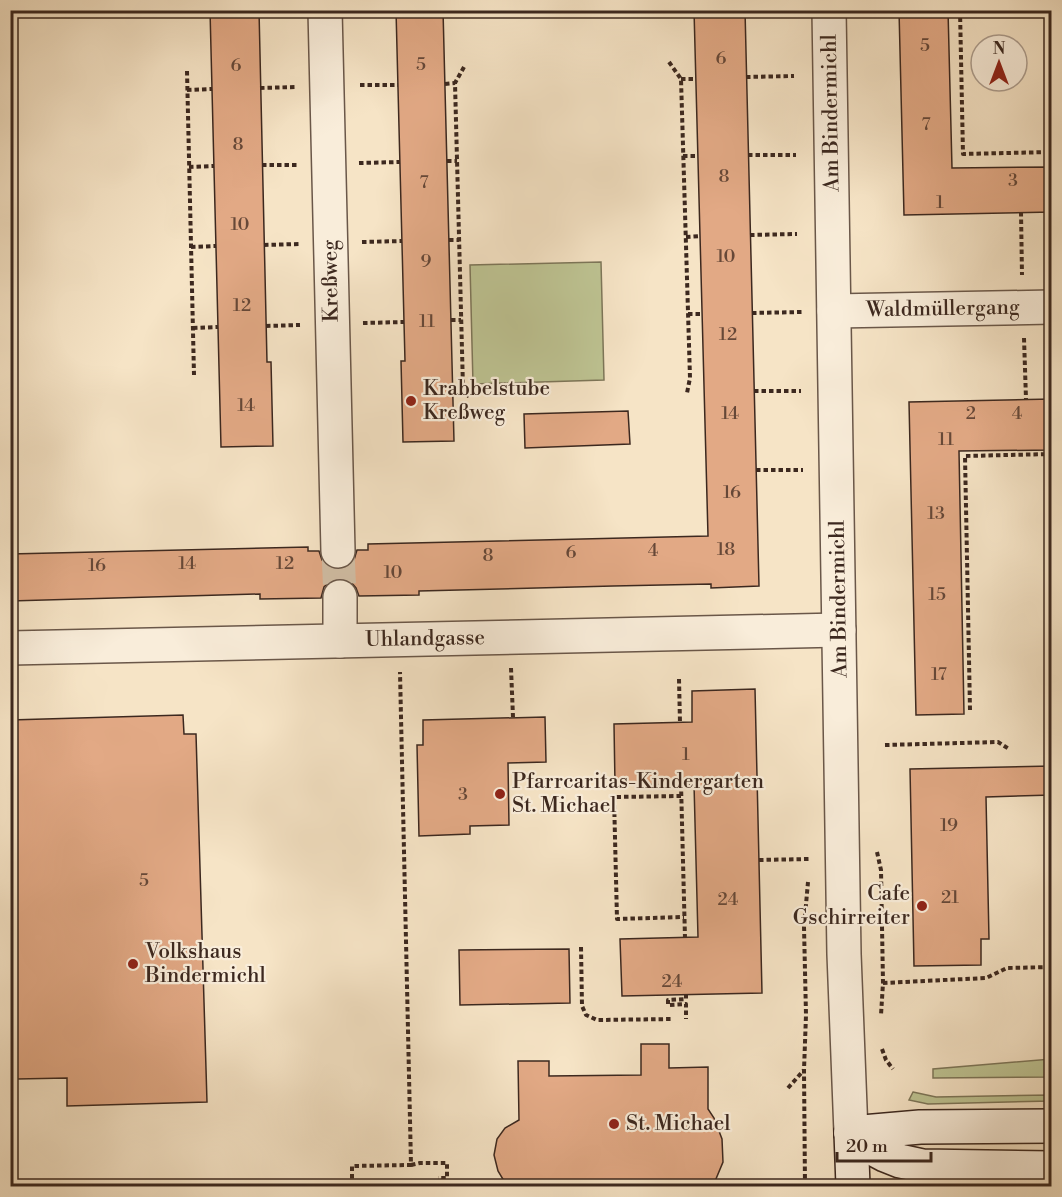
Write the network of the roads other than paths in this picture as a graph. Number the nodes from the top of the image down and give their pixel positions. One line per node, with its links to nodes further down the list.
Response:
1 (325, 10): 5 (street, Kreßweg)
2 (829, 10): 4 (street, Am Bindermichl)
3 (1052, 307): 4 (street, Waldmüllergang)
4 (820, 311): 7 (street, Am Bindermichl)
5 (338, 550)
6 (340, 597): 8 (street)
7 (839, 630): 8 (street, Uhlandgasse); 11 (street, Am Bindermichl)
8 (340, 641): 9 (street, Uhlandgasse)
9 (10, 648)
10 (1052, 1126): 11 (street)
11 (851, 1133): 12 (street); 14 (street, Am Bindermichl)
12 (987, 1168): 13 (street); 15 (street)
13 (1052, 1168)
14 (854, 1186)
15 (949, 1186)

